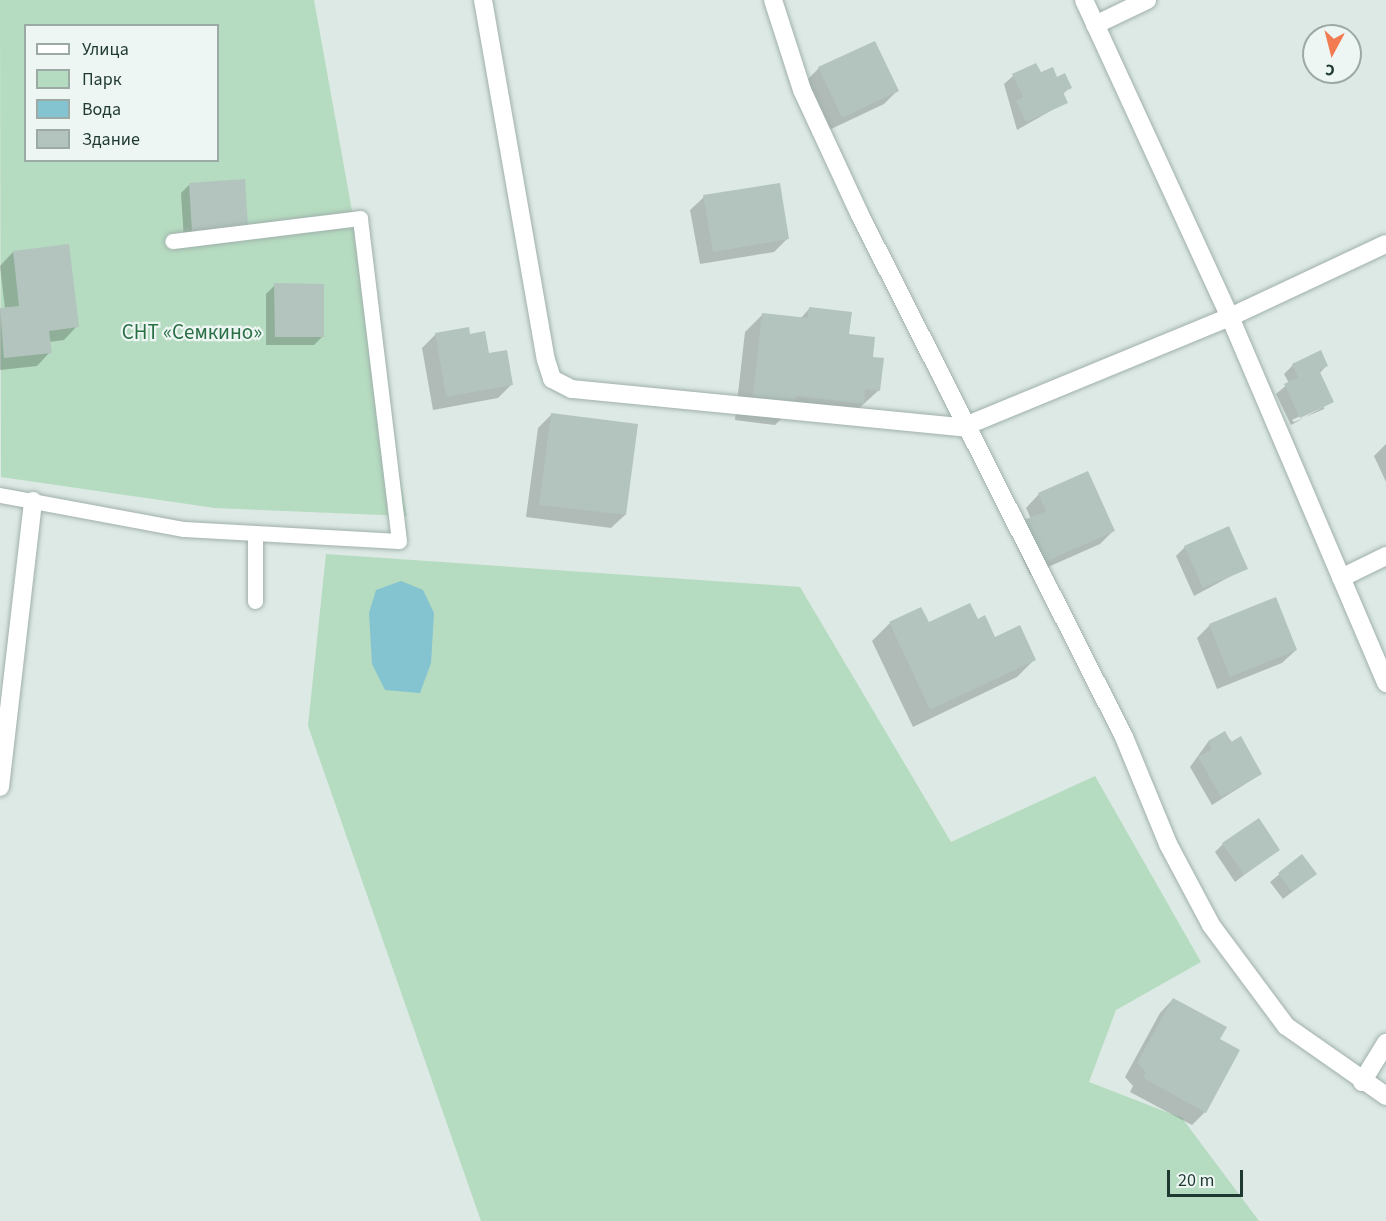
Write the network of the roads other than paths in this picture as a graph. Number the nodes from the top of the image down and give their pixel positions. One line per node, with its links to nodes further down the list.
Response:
1 (483, 0): 9 (street)
2 (773, 0): 9 (street)
3 (1084, 0): 5 (street)
4 (1147, 0): 5 (street)
5 (1095, 26): 8 (street)
6 (172, 241): 12 (lane)
7 (1386, 244): 8 (street)
8 (1230, 317): 9 (street); 14 (street)
9 (963, 427): 19 (street)
10 (0, 495): 11 (lane)
11 (33, 501): 12 (lane); 17 (street)
12 (255, 533): 15 (lane)
13 (1386, 556): 14 (street)
14 (1341, 578): 16 (street)
15 (255, 601)
16 (1386, 683)
17 (0, 787)
18 (1386, 1043): 19 (street)
19 (1362, 1082): 20 (street)
20 (1386, 1096)

